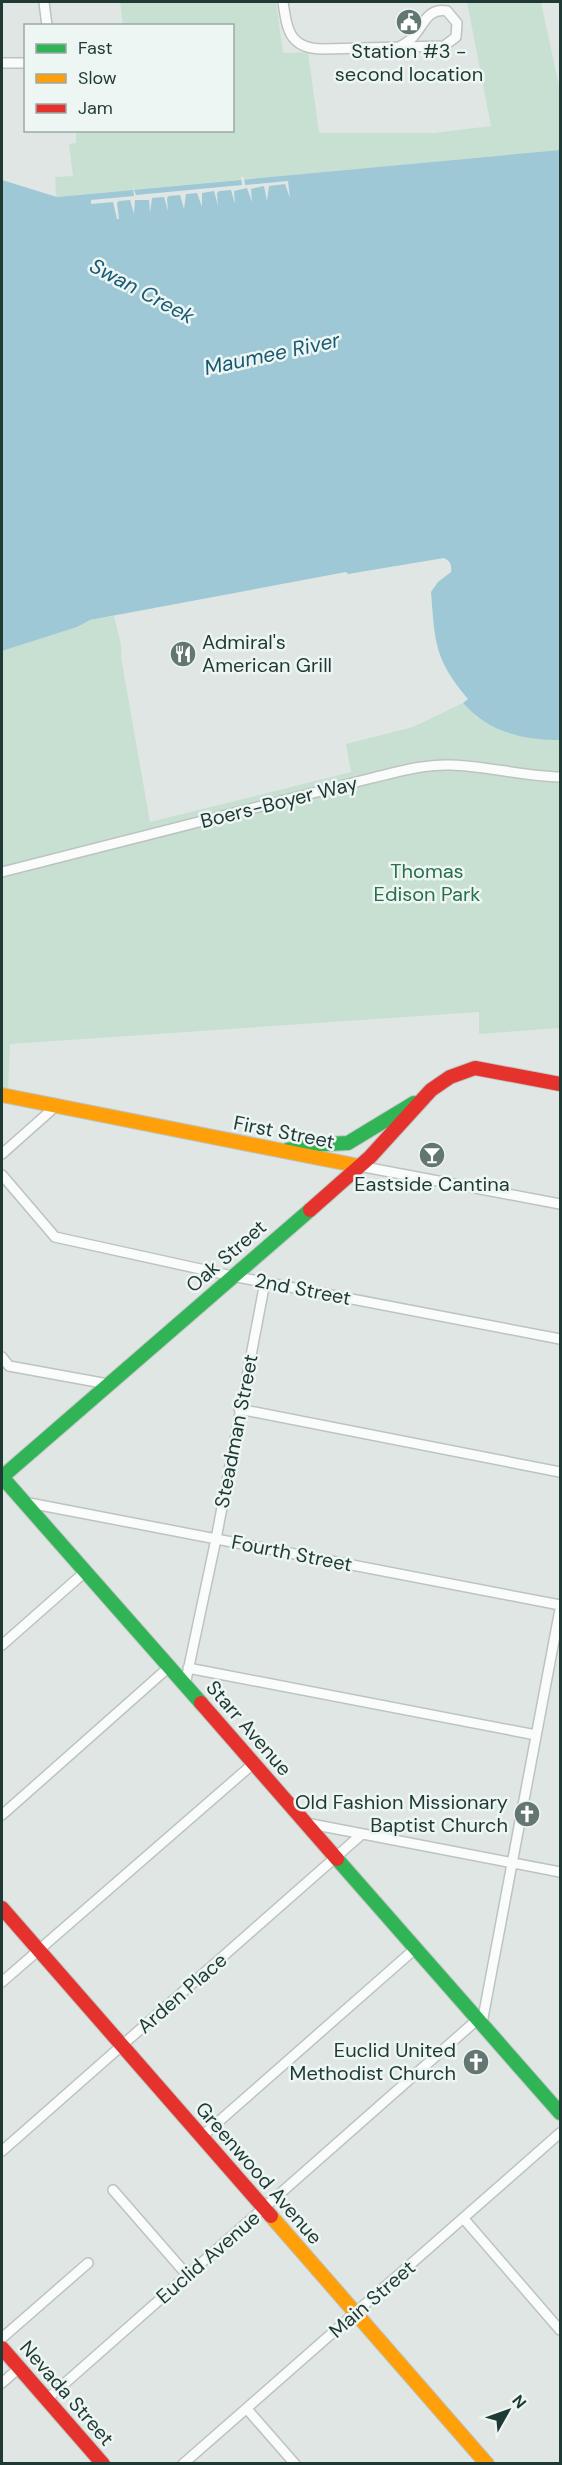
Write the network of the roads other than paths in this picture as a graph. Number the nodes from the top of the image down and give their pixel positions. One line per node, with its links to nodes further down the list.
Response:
1 (44, 2): 3 (street)
2 (284, 2): 4 (street)
3 (47, 24)
4 (399, 47): 4 (street)
5 (2, 63): 6 (street)
6 (24, 63)
7 (561, 777): 8 (street, Boers-Boyer Way)
8 (2, 872)
9 (561, 1084): 11 (main road, Oak Street)
10 (2, 1095): 12 (main road, First Street)
11 (418, 1100): 13 (main road); 15 (main road, Oak Street)
12 (56, 1106): 13 (main road, First Street); 14 (street)
13 (281, 1151): 15 (main road, First Street)
14 (2, 1154)
15 (359, 1166): 17 (street, First Street); 18 (main road, Oak Street)
16 (2, 1175): 18 (street, 2nd Street)
17 (561, 1204)
18 (232, 1276): 19 (street, 2nd Street); 22 (main road, Oak Street)
19 (264, 1282): 20 (street, 2nd Street); 23 (street, Steadman Street)
20 (561, 1339)
21 (2, 1357): 22 (street)
22 (108, 1384): 25 (main road, Oak Street)
23 (239, 1409): 24 (street); 27 (street, Steadman Street)
24 (561, 1472)
25 (2, 1477): 26 (main road, Starr Avenue)
26 (24, 1502): 27 (street, Fourth Street); 28 (main road, Starr Avenue)
27 (216, 1539): 29 (street, Fourth Street); 32 (street, Steadman Street)
28 (86, 1571): 30 (street); 31 (main road, Starr Avenue)
29 (561, 1607): 34 (street)
30 (2, 1645)
31 (169, 1666): 33 (main road, Starr Avenue); 36 (street)
32 (188, 1668): 33 (street, Steadman Street); 34 (street)
33 (185, 1685): 35 (main road, Starr Avenue)
34 (536, 1735): 40 (street)
35 (254, 1763): 37 (main road, Starr Avenue); 44 (street)
36 (2, 1815)
37 (306, 1823): 38 (street); 39 (main road, Starr Avenue)
38 (363, 1834): 39 (street, Arden Place); 40 (street)
39 (336, 1857): 43 (main road, Starr Avenue); 47 (street, Arden Place)
40 (512, 1863): 41 (street); 46 (street)
41 (561, 1872)
42 (2, 1908): 44 (main road, Greenwood Avenue)
43 (416, 1948): 46 (main road, Starr Avenue); 50 (street)
44 (38, 1950): 45 (street); 47 (main road, Greenwood Avenue)
45 (2, 1982)
46 (480, 2021): 48 (main road, Starr Avenue); 53 (street, Euclid Avenue)
47 (122, 2046): 50 (main road, Greenwood Avenue); 51 (street, Arden Place)
48 (561, 2113)
49 (561, 2133): 54 (street, Main Street)
50 (201, 2137): 53 (main road, Greenwood Avenue)
51 (2, 2151)
52 (113, 2190): 56 (street)
53 (263, 2208): 56 (street, Euclid Avenue); 57 (main road, Greenwood Avenue)
54 (464, 2219): 57 (street, Main Street); 58 (street)
55 (88, 2263): 59 (street)
56 (187, 2275): 63 (street, Euclid Avenue)
57 (355, 2313): 64 (street, Main Street); 68 (main road, Greenwood Avenue)
58 (561, 2330)
59 (2, 2338)
60 (2, 2348): 61 (main road, Nevada Street)
61 (19, 2367): 62 (street); 63 (main road, Nevada Street)
62 (2, 2383)
63 (47, 2399): 65 (main road, Nevada Street)
64 (247, 2409): 66 (street, Main Street); 67 (street)
65 (103, 2463)
66 (183, 2463)
67 (295, 2463)
68 (487, 2463)

